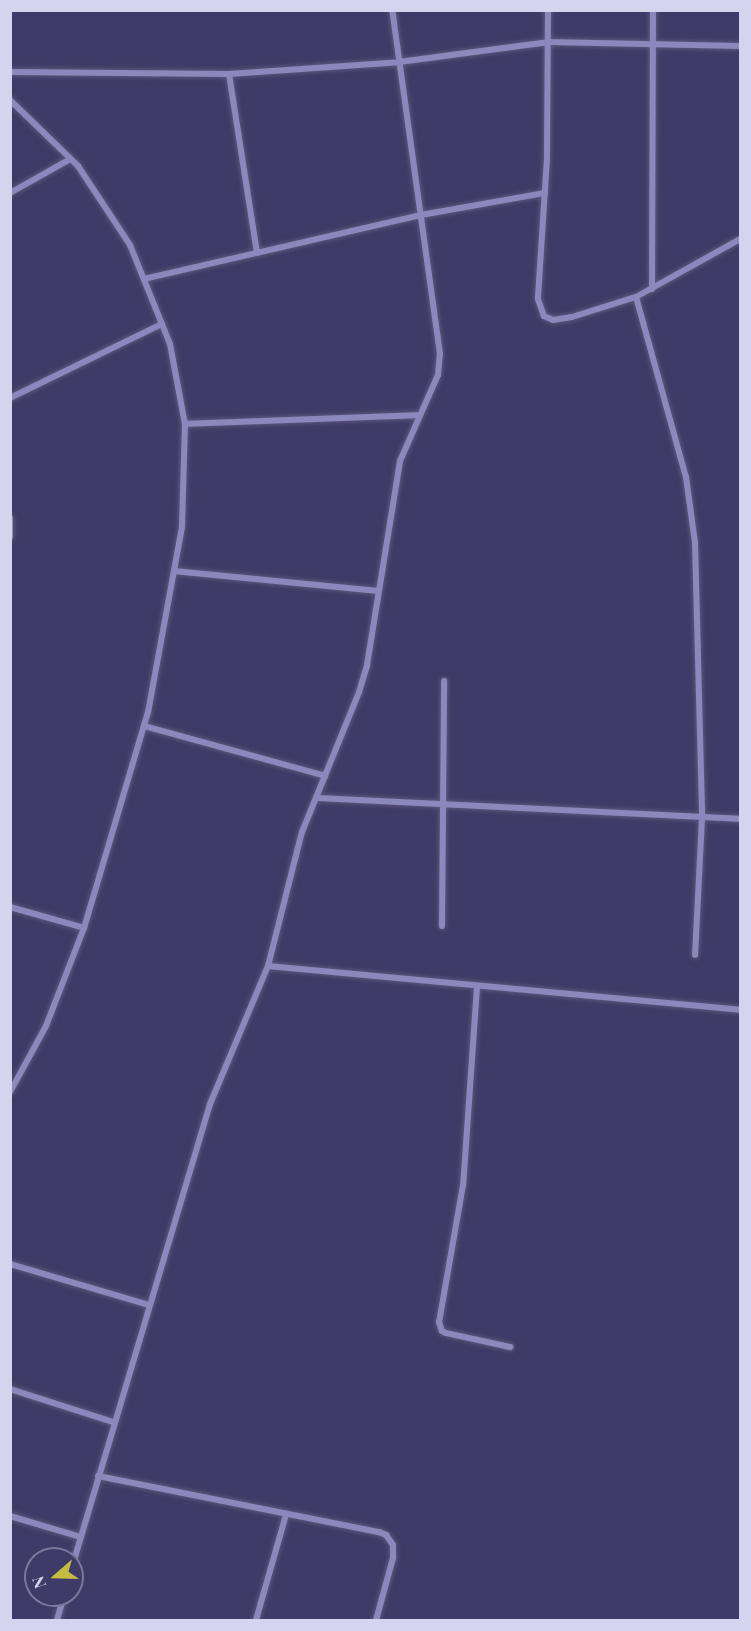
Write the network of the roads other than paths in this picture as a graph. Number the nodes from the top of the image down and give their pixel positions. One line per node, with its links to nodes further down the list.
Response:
1 (392, 10): 7 (street)
2 (548, 10): 4 (street)
3 (653, 10): 5 (street)
4 (548, 42): 5 (street); 7 (street); 13 (street)
5 (653, 42): 6 (street); 18 (street)
6 (741, 46)
7 (399, 62): 9 (street); 14 (street)
8 (10, 72): 9 (street)
9 (229, 74): 16 (street)
10 (10, 100): 11 (street)
11 (70, 159): 12 (street); 17 (street)
12 (10, 193)
13 (545, 193): 14 (street); 19 (street)
14 (421, 215): 16 (street); 22 (street)
15 (741, 239): 18 (street)
16 (257, 253): 17 (street)
17 (144, 279): 20 (street)
18 (652, 289): 19 (street)
19 (636, 297): 33 (street)
20 (162, 324): 21 (street); 23 (street)
21 (10, 398)
22 (419, 415): 23 (street); 27 (street)
23 (185, 424): 26 (street)
24 (10, 518): 25 (street)
25 (10, 537)
26 (174, 571): 27 (street); 29 (street)
27 (378, 591): 30 (street)
28 (444, 681): 32 (street)
29 (144, 726): 30 (street); 37 (street)
30 (325, 776): 31 (street)
31 (316, 798): 32 (street); 39 (street)
32 (442, 806): 33 (street); 36 (street)
33 (702, 818): 34 (street); 38 (street)
34 (741, 819)
35 (10, 907): 37 (street)
36 (442, 926)
37 (84, 928): 42 (street)
38 (695, 955)
39 (268, 966): 40 (street); 44 (street)
40 (477, 987): 41 (street); 45 (street)
41 (741, 1010)
42 (10, 1092)
43 (10, 1264): 44 (street)
44 (149, 1305): 47 (street)
45 (510, 1347)
46 (10, 1389): 47 (street)
47 (114, 1422): 48 (street)
48 (98, 1476): 49 (street); 51 (street)
49 (286, 1515): 53 (street); 54 (street)
50 (10, 1516): 51 (street)
51 (81, 1537): 52 (street)
52 (78, 1547)
53 (256, 1620)
54 (376, 1620)

